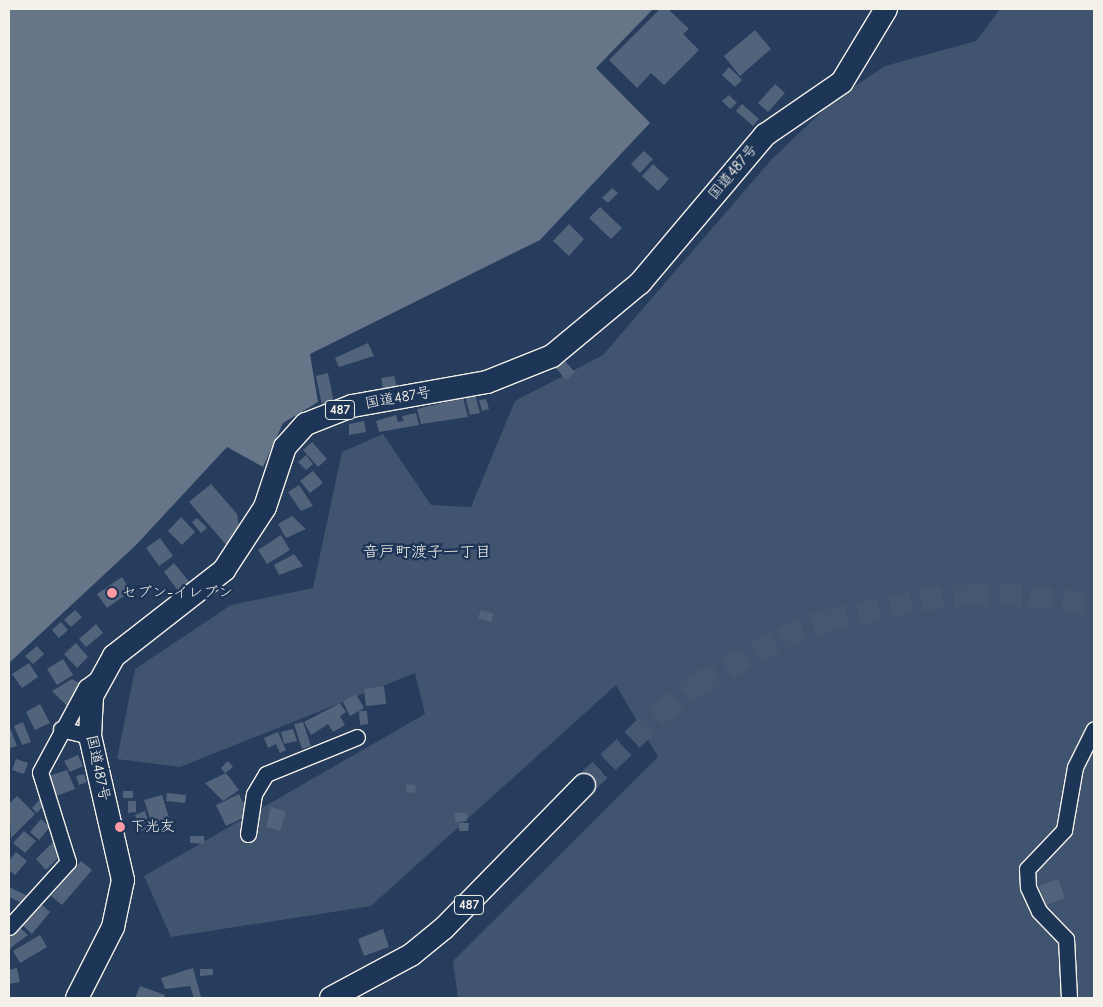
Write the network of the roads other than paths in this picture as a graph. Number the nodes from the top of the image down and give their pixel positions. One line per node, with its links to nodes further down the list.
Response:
1 (886, 9): 2 (highway, 国道487号 / 487)
2 (99, 678): 3 (street); 5 (highway, 国道487号 / 487)
3 (61, 729): 5 (street); 9 (street)
4 (1094, 729): 12 (street)
5 (90, 736): 10 (highway, 国道487号 / 487)
6 (357, 737): 8 (street)
7 (584, 784): 11 (highway, 487)
8 (248, 834)
9 (9, 928)
10 (77, 998)
11 (331, 998)
12 (1069, 998)

